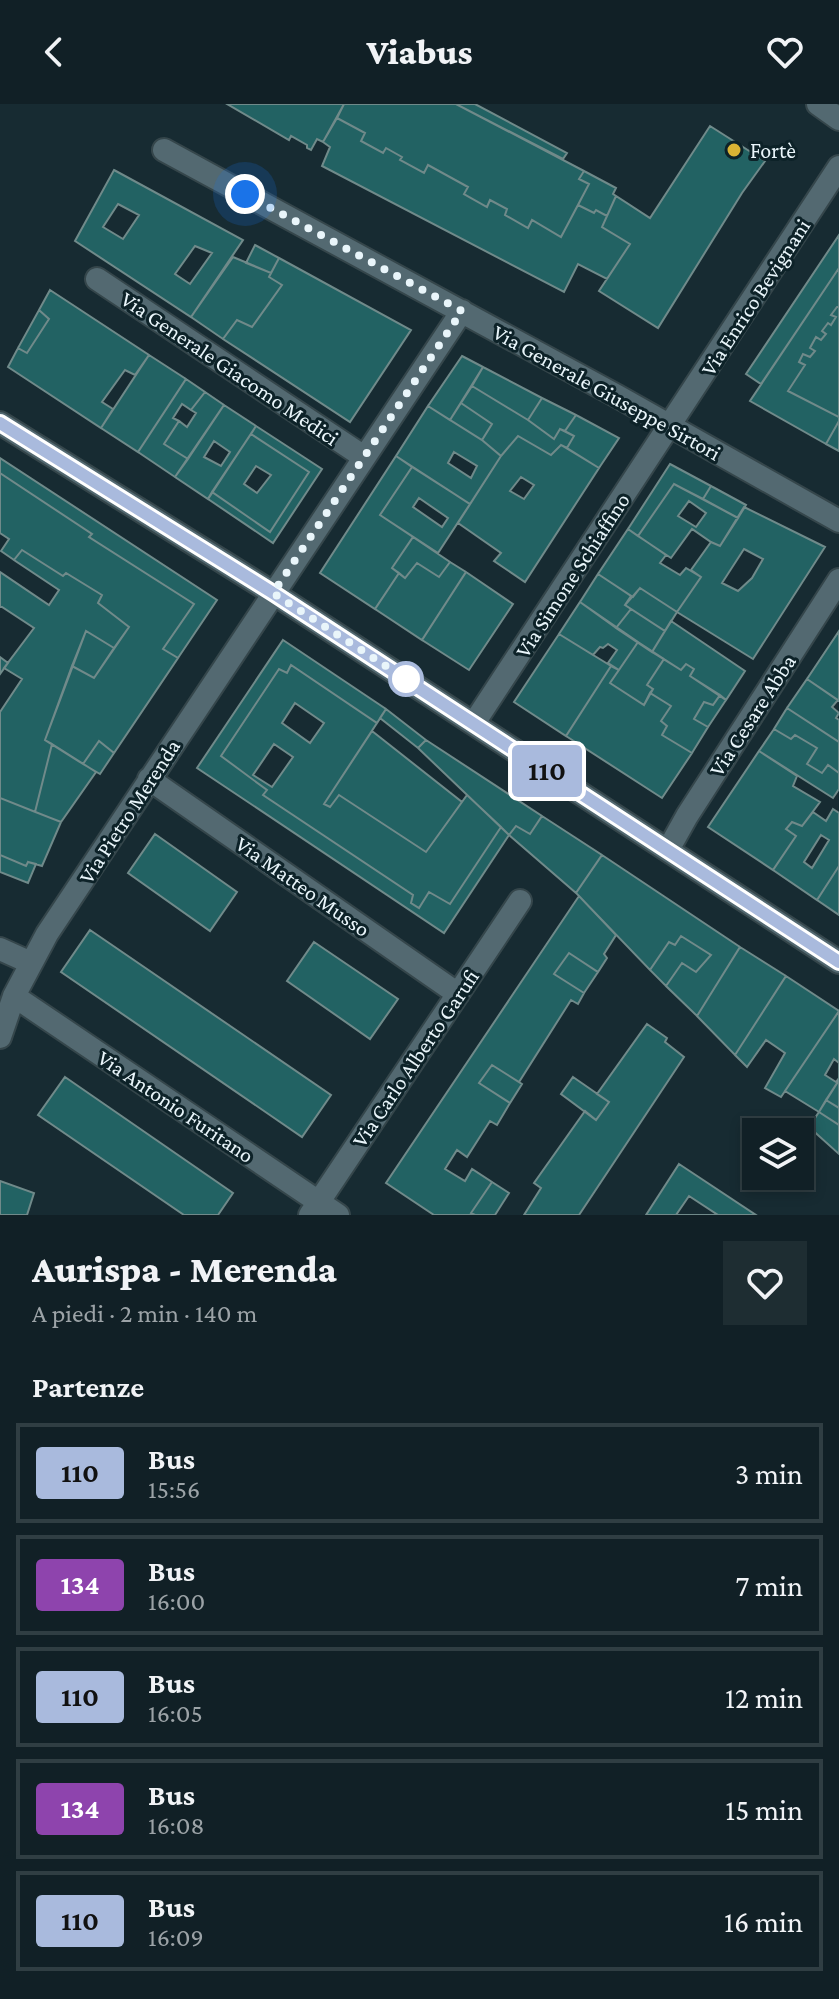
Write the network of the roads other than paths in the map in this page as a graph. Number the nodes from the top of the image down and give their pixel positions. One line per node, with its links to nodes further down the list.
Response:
1 (818, 104): 2 (street)
2 (839, 119)
3 (164, 150): 6 (street, Via Generale Giuseppe Sirtori)
4 (839, 167): 8 (street, Via Enrico Bevignani)
5 (97, 279): 9 (street, Via Generale Giacomo Medici)
6 (462, 311): 8 (street, Via Generale Giuseppe Sirtori); 9 (street, Via Pietro Merenda)
7 (0, 423): 12 (street)
8 (670, 426): 10 (street, Via Generale Giuseppe Sirtori); 13 (street, Via Simone Schiaffino)
9 (364, 457): 12 (street, Via Pietro Merenda)
10 (839, 521)
11 (839, 580): 15 (street, Via Cesare Abba)
12 (273, 593): 13 (street); 14 (street, Via Pietro Merenda)
13 (474, 723): 15 (street)
14 (149, 779): 19 (street, Via Pietro Merenda); 20 (street, Via Matteo Musso)
15 (668, 850): 18 (street)
16 (520, 901): 20 (street, Via Carlo Alberto Garufi)
17 (0, 949): 19 (street)
18 (839, 962)
19 (31, 963): 21 (street, Via Pietro Merenda)
20 (458, 994): 23 (street, Via Carlo Alberto Garufi)
21 (14, 996): 22 (street, Via Pietro Merenda); 23 (street, Via Antonio Furitano)
22 (0, 1037)
23 (314, 1209): 24 (street, Via Antonio Furitano)
24 (338, 1215)

